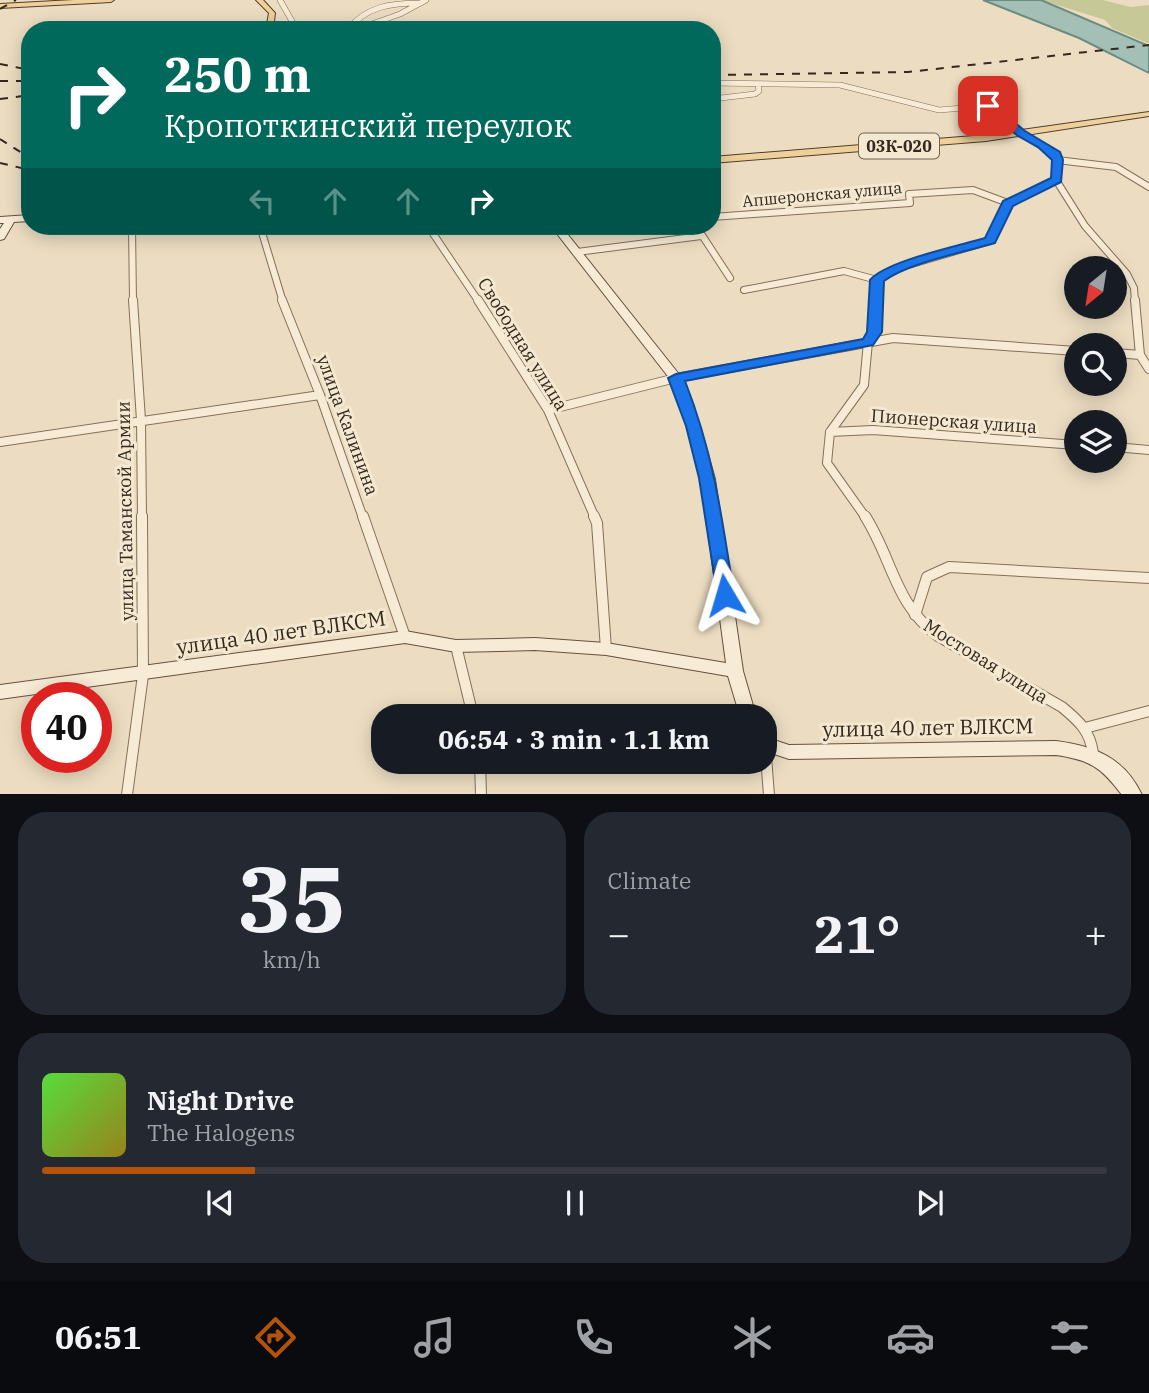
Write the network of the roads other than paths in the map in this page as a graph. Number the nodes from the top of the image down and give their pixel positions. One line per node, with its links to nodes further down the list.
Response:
1 (111, 0): 5 (main road)
2 (259, 0): 7 (main road)
3 (280, 0): 6 (street)
4 (424, 1): 10 (street); 11 (street)
5 (0, 6)
6 (286, 14): 7 (street); 9 (street)
7 (272, 15): 8 (main road)
8 (271, 21)
9 (291, 21)
10 (354, 21)
11 (376, 21)
12 (721, 83): 13 (street)
13 (758, 84): 15 (street); 16 (street)
14 (966, 90): 16 (street)
15 (721, 98)
16 (988, 106): 18 (street)
17 (1149, 114): 18 (main road, 03К-020)
18 (1021, 133): 19 (main road, 03К-020); 20 (street)
19 (721, 159)
20 (1057, 160): 21 (street); 22 (street)
21 (1056, 180): 23 (street); 37 (street)
22 (1149, 187)
23 (1008, 204): 24 (street, Апшеронская улица); 34 (street)
24 (721, 216)
25 (5, 220): 31 (street)
26 (132, 235): 46 (street, улица Таманской Армии)
27 (263, 235): 44 (street, улица Калинина)
28 (435, 235): 45 (street, Свободная улица)
29 (563, 235): 32 (street)
30 (701, 236): 32 (street); 33 (street)
31 (0, 237)
32 (577, 252): 43 (street)
33 (730, 278)
34 (877, 280): 35 (street); 38 (street)
35 (744, 290)
36 (1149, 322): 37 (street)
37 (1137, 323): 41 (street)
38 (868, 342): 39 (street); 43 (street); 47 (street)
39 (1064, 350)
40 (1127, 354): 41 (street)
41 (1140, 355): 42 (street)
42 (1149, 369)
43 (676, 378): 45 (street); 57 (street)
44 (320, 396): 46 (street); 54 (street, улица Калинина)
45 (548, 410): 56 (street, Свободная улица)
46 (141, 421): 48 (street); 58 (street, улица Таманской Армии)
47 (830, 432): 49 (street, Пионерская улица); 53 (street, Мостовая улица)
48 (0, 442)
49 (1064, 444)
50 (1127, 448): 51 (street)
51 (1149, 450)
52 (1149, 578): 53 (street)
53 (915, 615): 63 (street, Мостовая улица)
54 (405, 637): 55 (street, улица 40 лет ВЛКСМ); 58 (street, улица 40 лет ВЛКСМ)
55 (456, 646): 56 (street, улица 40 лет ВЛКСМ); 60 (street)
56 (606, 649): 57 (street, улица 40 лет ВЛКСМ)
57 (735, 671): 61 (street)
58 (143, 675): 59 (street, улица 40 лет ВЛКСМ); 68 (street, улица Таманской Армии)
59 (0, 692)
60 (470, 704)
61 (745, 704)
62 (1149, 711): 63 (street)
63 (1085, 728): 65 (street)
64 (777, 748): 65 (street, улица 40 лет ВЛКСМ)
65 (1093, 753): 71 (street)
66 (480, 774): 69 (street)
67 (767, 774): 70 (street)
68 (127, 794)
69 (481, 794)
70 (769, 794)
71 (1133, 794)

